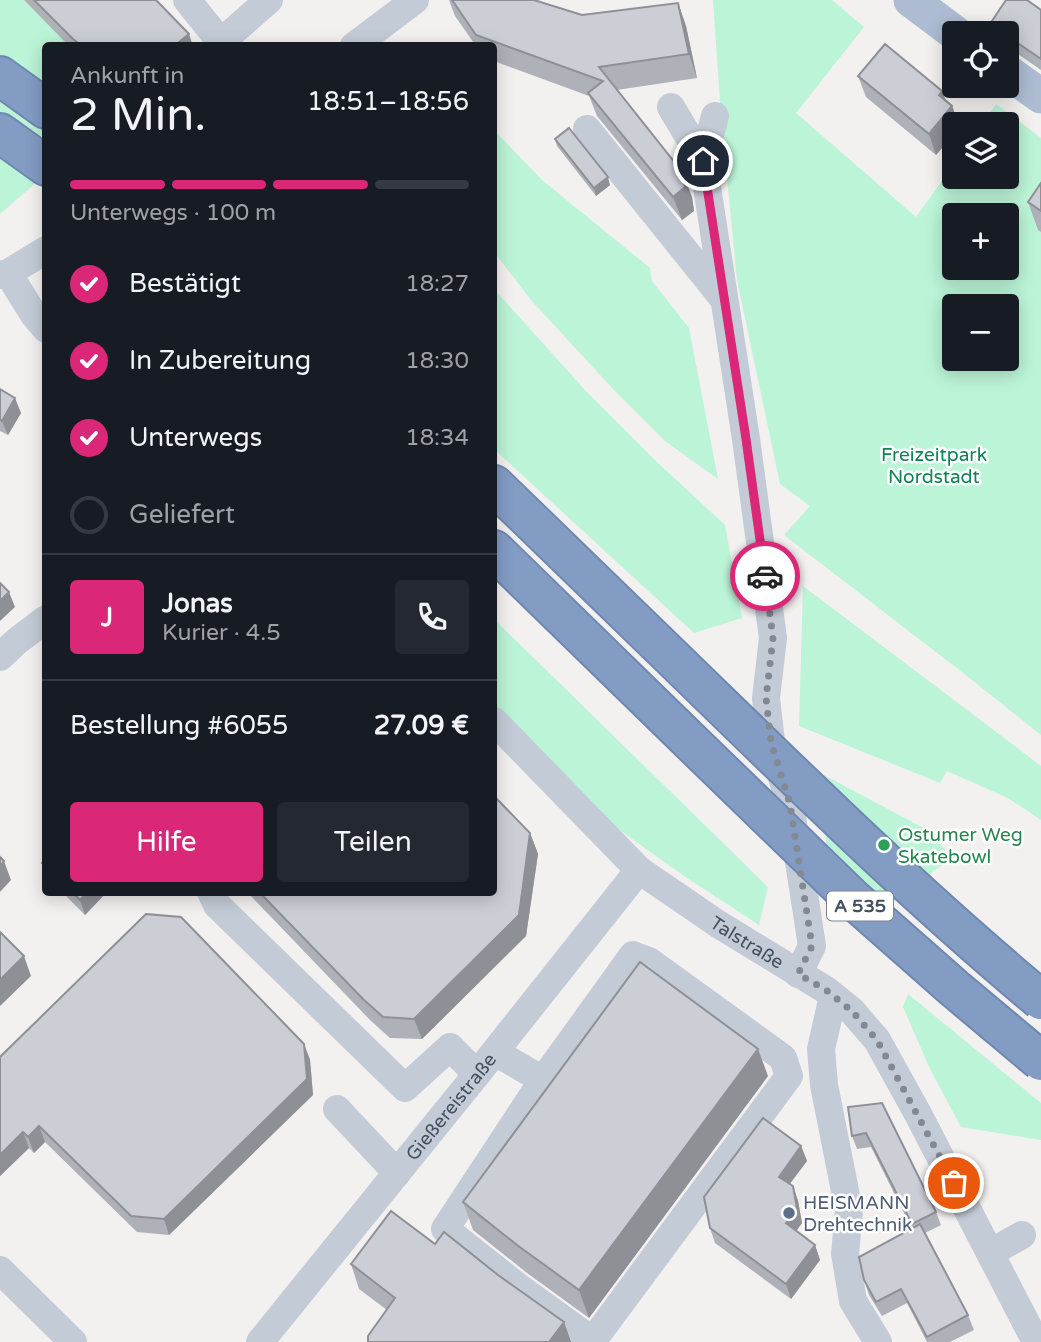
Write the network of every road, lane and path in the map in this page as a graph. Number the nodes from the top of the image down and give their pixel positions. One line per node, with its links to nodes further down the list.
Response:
1 (187, 0): 6 (street)
2 (270, 0): 7 (street)
3 (415, 0): 8 (street)
4 (911, 0): 5 (main road)
5 (942, 23)
6 (221, 42)
7 (225, 42)
8 (359, 42)
9 (0, 76): 12 (highway)
10 (1019, 80): 11 (main road)
11 (1041, 96)
12 (42, 106)
13 (671, 107): 16 (street)
14 (715, 116): 16 (street)
15 (587, 129): 19 (street)
16 (703, 161): 19 (street)
17 (42, 253): 18 (street)
18 (3, 277): 20 (street)
19 (724, 299): 28 (street)
20 (42, 324)
21 (497, 488): 30 (highway, A 535, bridge)
22 (497, 553): 32 (highway, A 535, bridge)
23 (42, 627): 24 (street)
24 (0, 657)
25 (497, 724): 26 (street, Talstraße)
26 (639, 870): 28 (street, Talstraße); 31 (street, Gießereistraße)
27 (213, 896): 33 (street)
28 (798, 974): 29 (street, Talstraße)
29 (833, 996): 38 (street, Talstraße); 42 (street)
30 (1041, 1000)
31 (495, 1052): 33 (street, Gießereistraße); 34 (street)
32 (1041, 1061)
33 (477, 1074): 36 (street, Gießereistraße)
34 (543, 1080): 34 (street)
35 (337, 1109): 36 (street)
36 (397, 1173): 41 (street, Gießereistraße)
37 (1022, 1235): 38 (street)
38 (990, 1252): 43 (street, Talstraße)
39 (0, 1270): 40 (street)
40 (73, 1342)
41 (260, 1342)
42 (878, 1342)
43 (1036, 1342)

